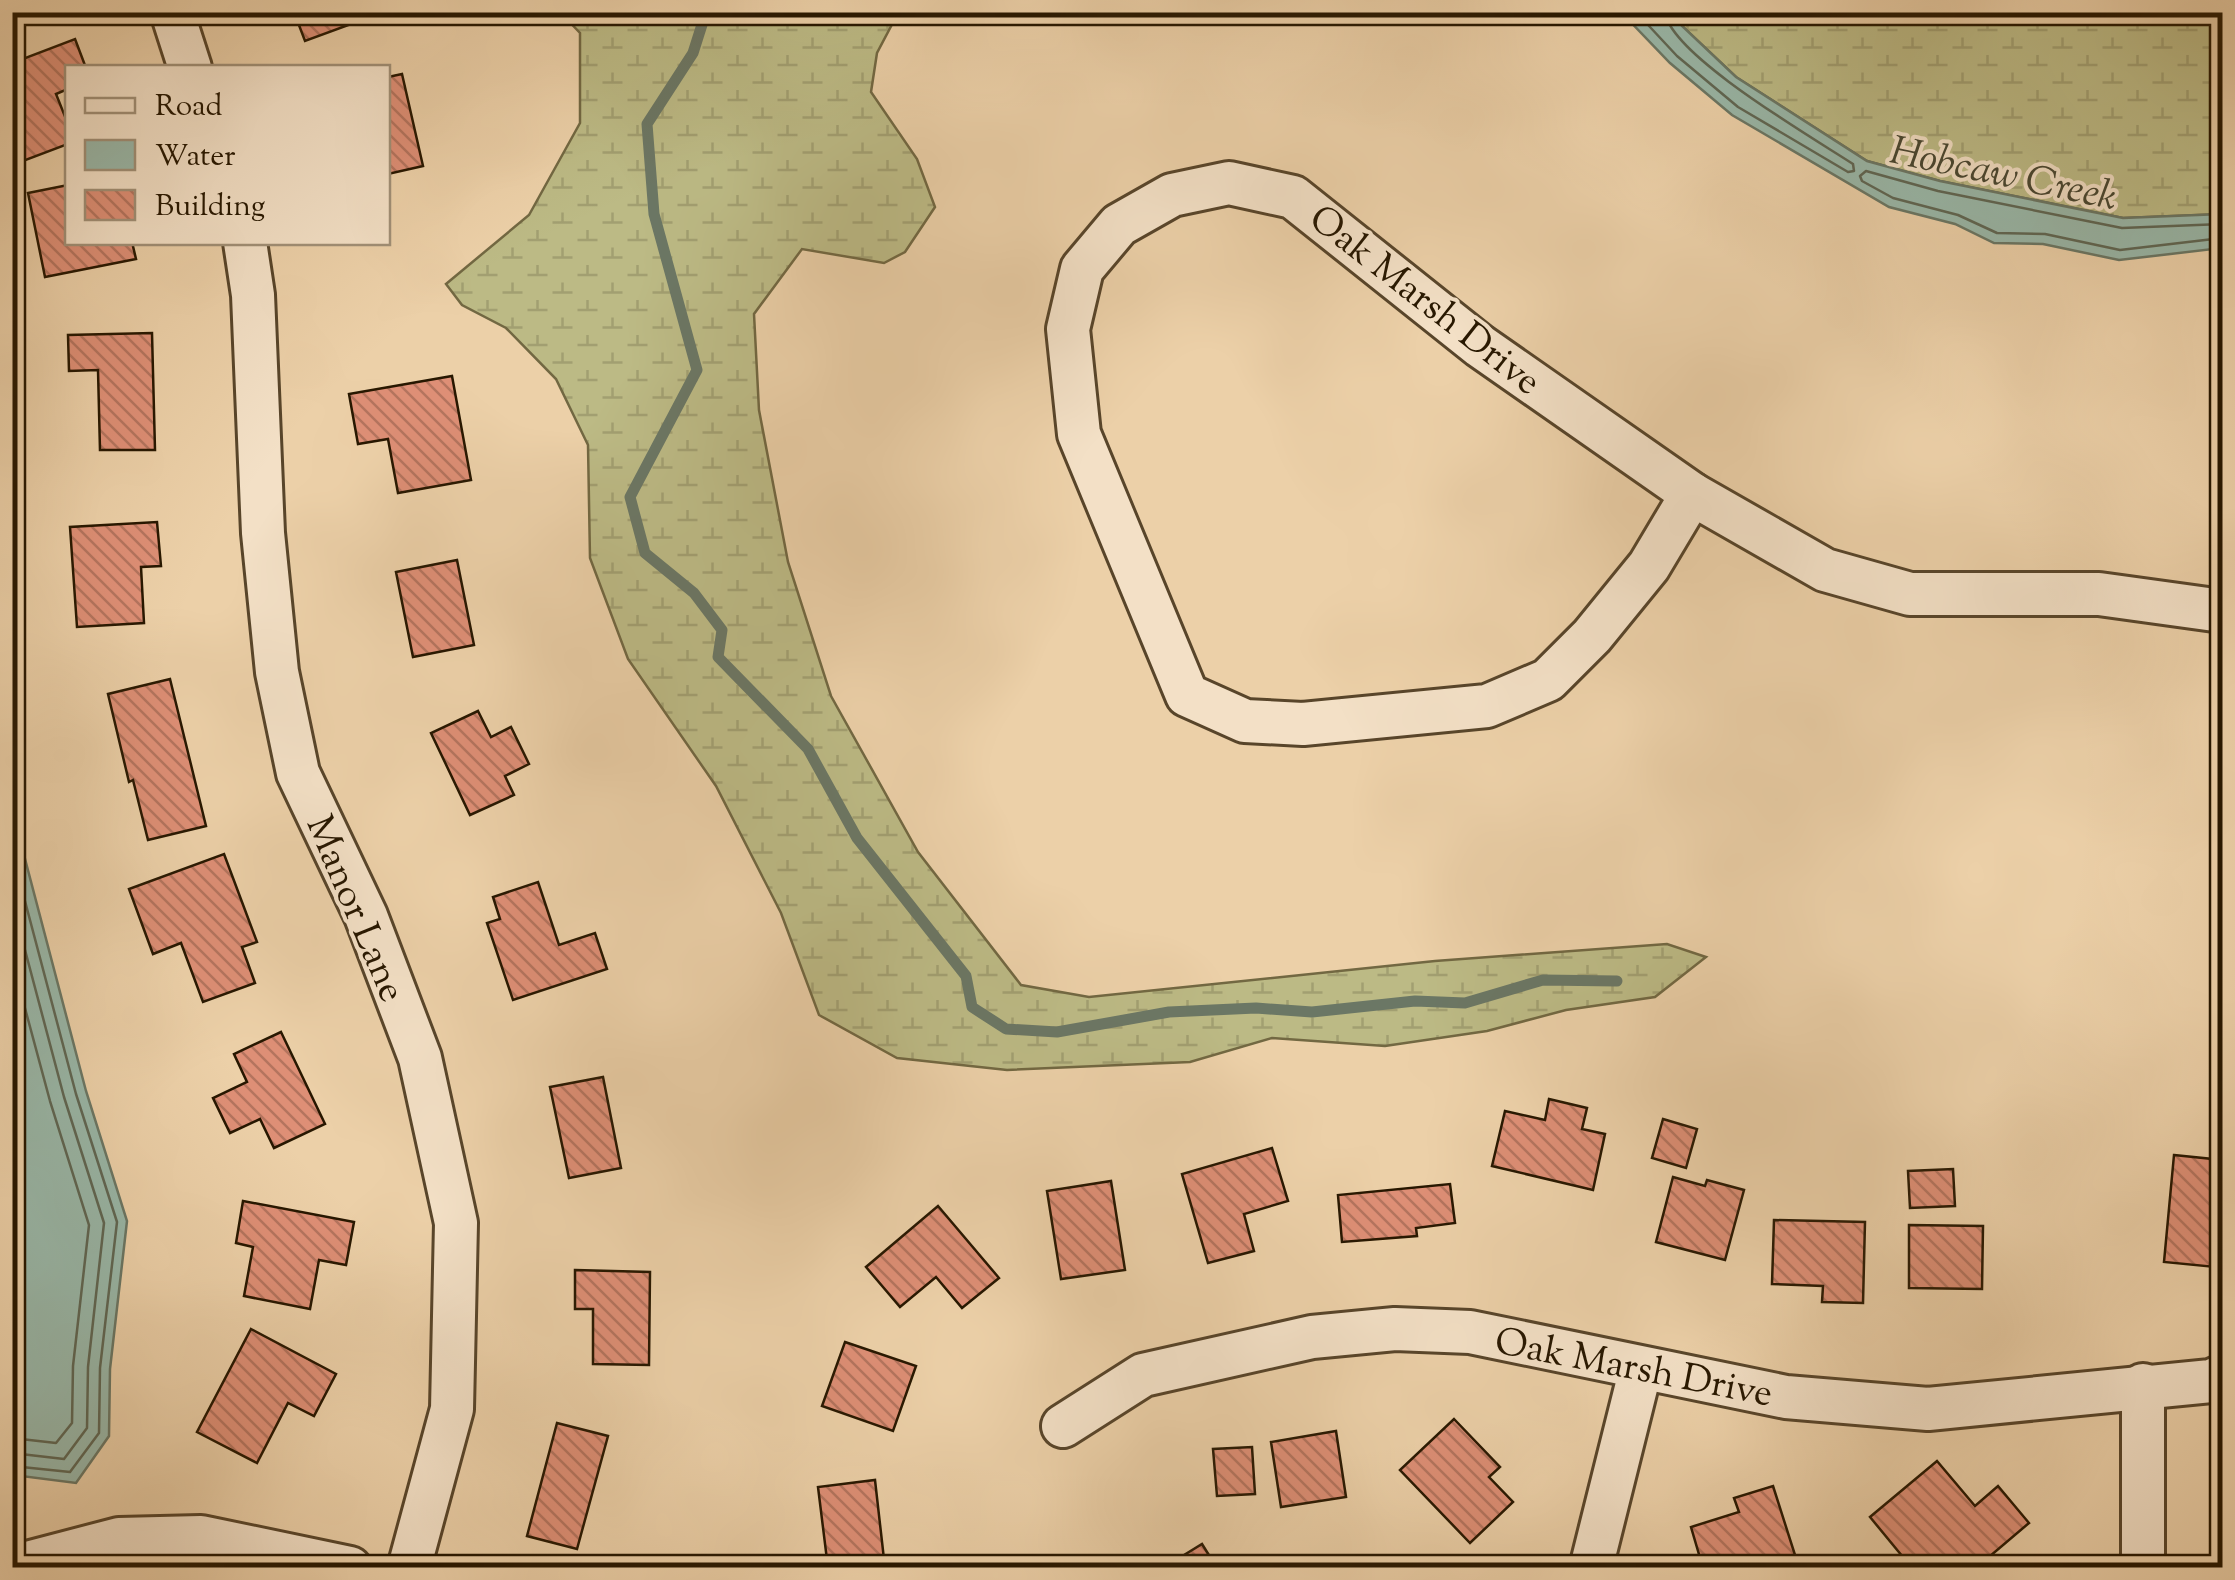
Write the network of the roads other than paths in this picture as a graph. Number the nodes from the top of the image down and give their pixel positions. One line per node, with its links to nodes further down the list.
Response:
1 (172, 12): 2 (street)
2 (189, 65)
3 (245, 245): 12 (street, Manor Lane)
4 (1692, 494): 4 (street, Oak Marsh Drive); 5 (street, Oak Marsh Drive)
5 (2222, 611)
6 (1640, 1368): 8 (street, Oak Marsh Drive); 9 (street, Oak Marsh Drive); 13 (street)
7 (2222, 1376): 8 (street, Oak Marsh Drive)
8 (2142, 1385): 14 (street)
9 (1063, 1426)
10 (12, 1568): 11 (street)
11 (350, 1568)
12 (409, 1568)
13 (1592, 1568)
14 (2143, 1568)

